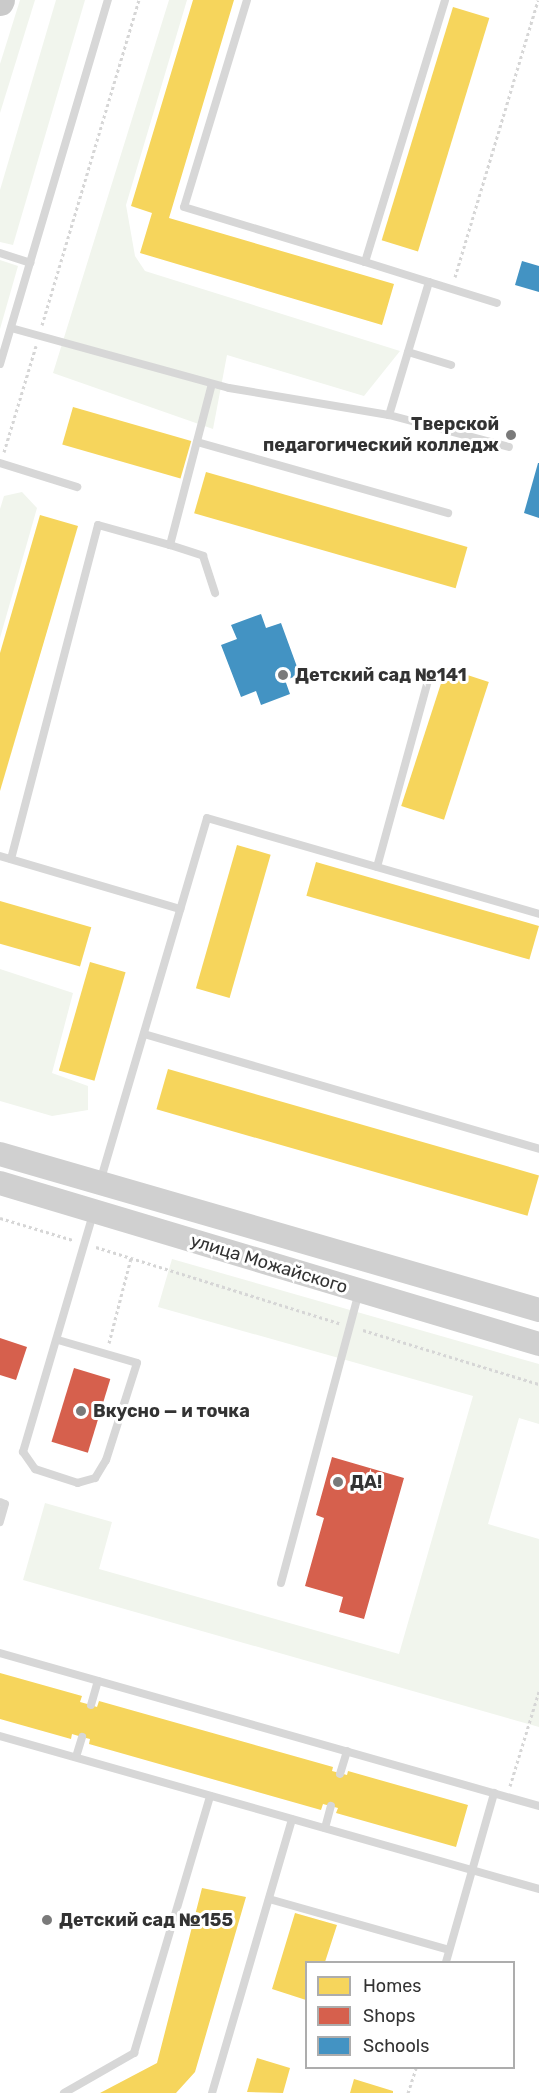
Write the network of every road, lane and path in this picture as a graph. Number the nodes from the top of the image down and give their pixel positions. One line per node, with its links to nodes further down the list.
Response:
1 (108, 0): 8 (lane)
2 (139, 0): 13 (path)
3 (247, 0): 7 (lane)
4 (445, 0): 7 (lane)
5 (538, 0): 10 (path)
6 (0, 253): 8 (lane)
7 (365, 262): 9 (lane)
8 (30, 263): 12 (lane)
9 (429, 282): 10 (lane); 14 (lane)
10 (451, 289): 11 (lane)
11 (497, 303)
12 (11, 328): 13 (lane); 15 (lane)
13 (39, 336): 17 (lane); 21 (path)
14 (408, 352): 16 (lane); 18 (lane)
15 (0, 364)
16 (451, 365)
17 (212, 384): 18 (lane); 19 (lane)
18 (389, 415): 20 (lane)
19 (197, 442): 23 (lane); 24 (lane)
20 (509, 447)
21 (0, 464): 22 (lane)
22 (77, 487)
23 (448, 513)
24 (170, 545): 25 (lane); 28 (lane)
25 (215, 593)
26 (429, 677): 29 (lane)
27 (0, 856): 28 (lane)
28 (11, 859): 30 (lane)
29 (377, 867): 30 (lane); 31 (lane)
30 (180, 909): 32 (lane)
31 (539, 914)
32 (144, 1034): 33 (lane); 35 (lane)
33 (539, 1149)
34 (0, 1154): 35 (main road, улица Можайского)
35 (100, 1182): 42 (main road, улица Можайского)
36 (0, 1183): 37 (main road, улица Можайского)
37 (94, 1210): 39 (lane); 41 (main road, улица Можайского)
38 (0, 1218): 39 (path)
39 (85, 1244): 40 (path); 44 (lane)
40 (131, 1258): 43 (path); 46 (path)
41 (359, 1292): 43 (lane); 45 (main road, улица Можайского)
42 (539, 1310)
43 (350, 1326): 47 (path); 50 (lane)
44 (58, 1340): 46 (lane); 46 (lane)
45 (539, 1344)
46 (106, 1354)
47 (539, 1384)
48 (0, 1502): 49 (lane)
49 (0, 1522)
50 (280, 1583)
51 (0, 1653): 52 (lane)
52 (98, 1681): 54 (lane); 57 (lane)
53 (539, 1691): 62 (path)
54 (91, 1705)
55 (0, 1736): 58 (lane)
56 (82, 1737): 58 (lane)
57 (347, 1751): 59 (lane); 60 (lane)
58 (76, 1757): 61 (lane)
59 (340, 1774)
60 (494, 1793): 62 (lane); 67 (lane)
61 (210, 1796): 65 (lane); 73 (lane)
62 (507, 1797): 64 (lane)
63 (331, 1806): 66 (lane)
64 (539, 1806)
65 (292, 1819): 66 (lane); 69 (lane)
66 (325, 1828): 67 (lane)
67 (472, 1870): 68 (lane); 70 (lane)
68 (539, 1889)
69 (269, 1899): 70 (lane); 74 (lane)
70 (449, 1950): 71 (lane)
71 (446, 1961)
72 (415, 2069): 75 (path)
73 (64, 2093)
74 (212, 2093)
75 (408, 2093)

